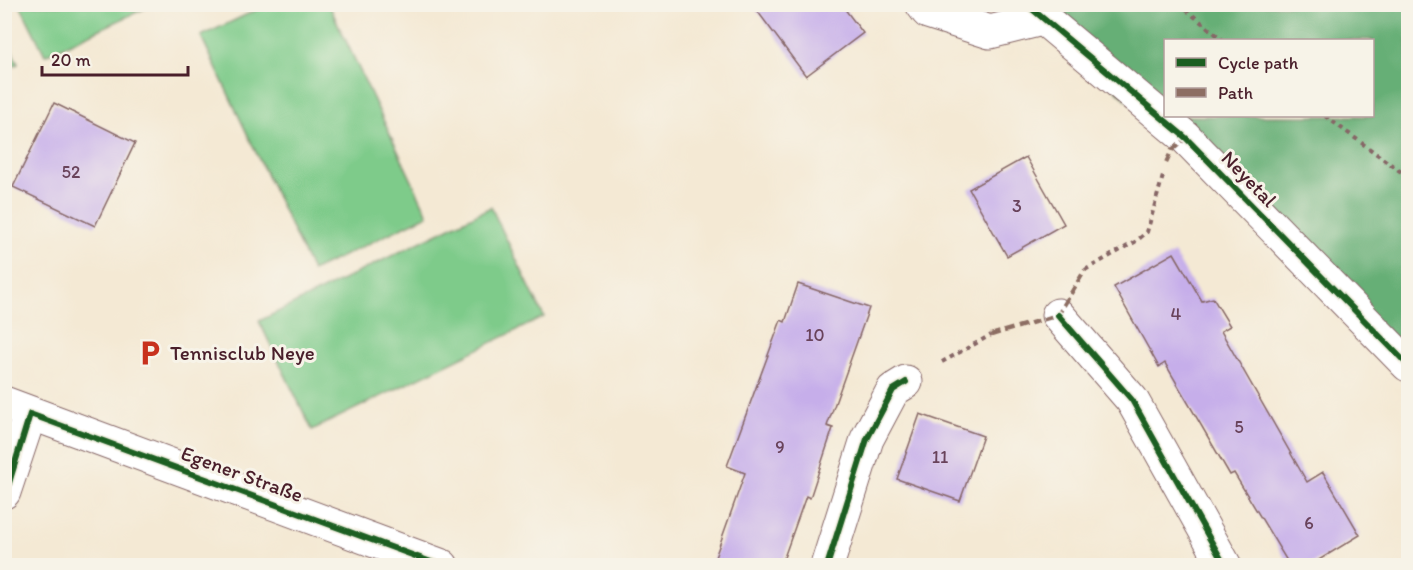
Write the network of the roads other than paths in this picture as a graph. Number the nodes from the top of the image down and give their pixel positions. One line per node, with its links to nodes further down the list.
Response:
1 (922, 4): 2 (street)
2 (1034, 12): 4 (street, Neyetal)
3 (1058, 315): 10 (street)
4 (1408, 365)
5 (906, 382): 9 (street)
6 (17, 409): 7 (street); 8 (street, Egener Straße)
7 (4, 492)
8 (442, 566)
9 (827, 566)
10 (1225, 566)

